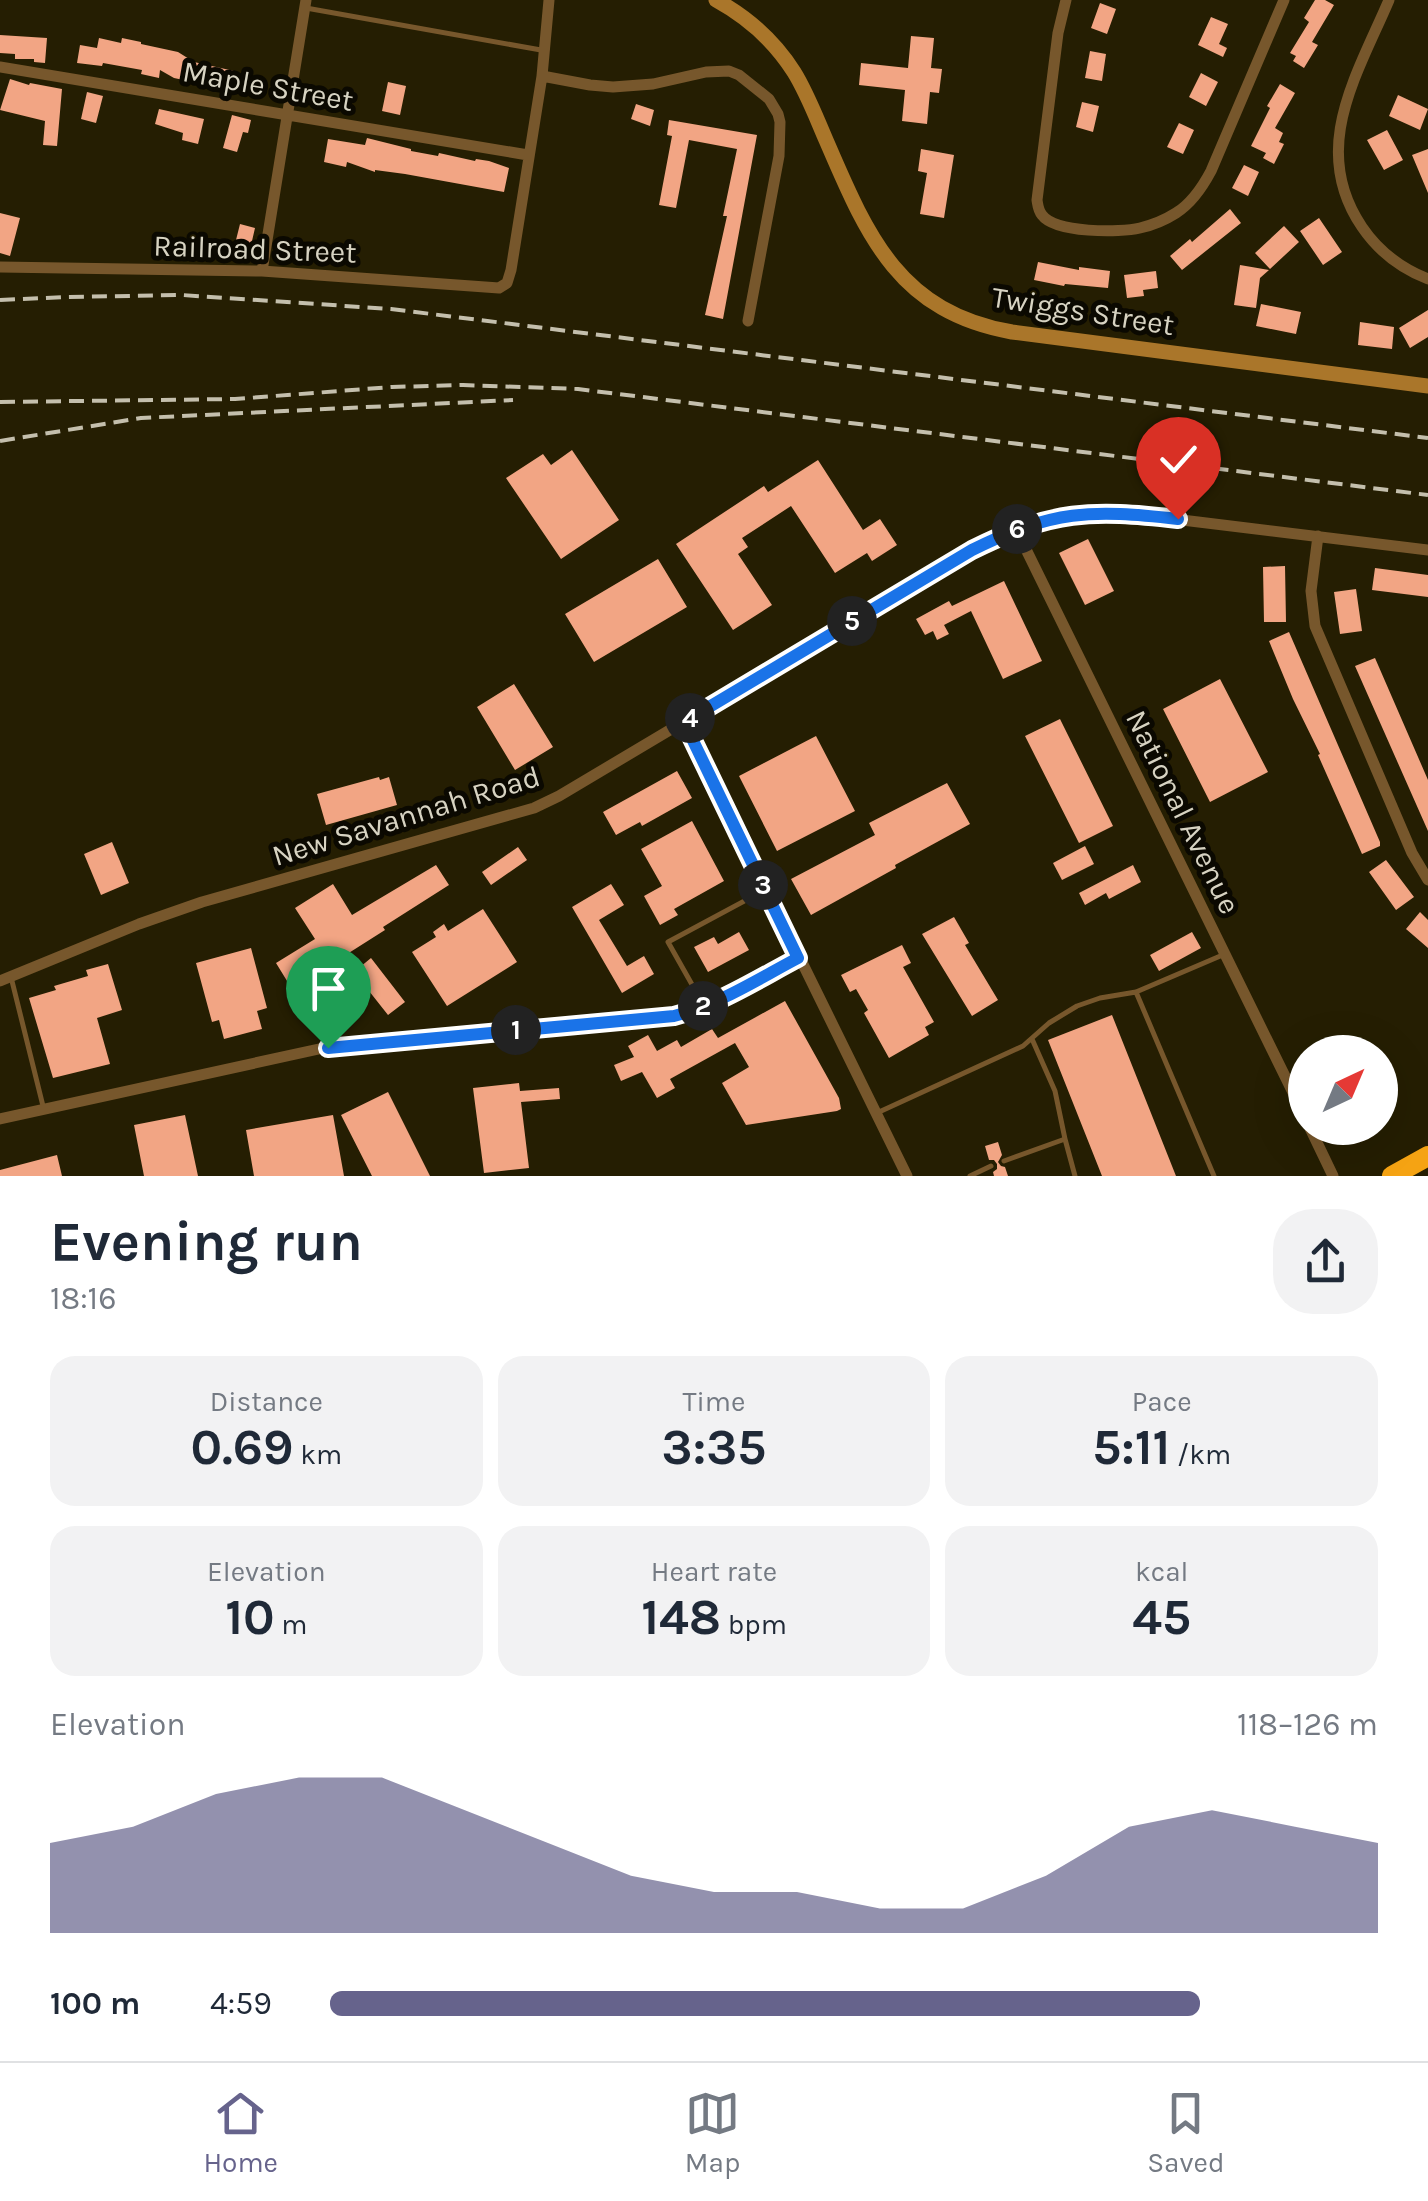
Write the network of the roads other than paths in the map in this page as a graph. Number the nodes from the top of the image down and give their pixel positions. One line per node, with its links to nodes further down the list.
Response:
1 (716, 0): 16 (main road, Twiggs Street)
2 (1066, 0): 3 (street)
3 (1284, 0)
4 (1389, 0): 14 (street)
5 (306, 4): 7 (lane); 10 (street)
6 (551, 4): 7 (street)
7 (544, 51): 9 (street)
8 (0, 67): 10 (street, Maple Street)
9 (542, 76): 11 (street); 15 (street)
10 (288, 115): 11 (street, Maple Street); 13 (street)
11 (528, 155): 13 (street, Railroad Street)
12 (0, 268): 13 (street, Railroad Street)
13 (262, 271)
14 (1428, 279)
15 (748, 321)
16 (1428, 386)
17 (1016, 529): 18 (street, New Savannah Road); 20 (street, New Savannah Road); 23 (street, National Avenue)
18 (1318, 536): 19 (street, New Savannah Road); 21 (street)
19 (1428, 550)
20 (684, 722): 22 (street); 25 (street, New Savannah Road)
21 (1428, 880)
22 (765, 890): 24 (street); 27 (lane)
23 (1226, 954): 26 (lane); 29 (street, National Avenue)
24 (798, 958): 27 (street); 31 (street)
25 (5, 979): 30 (lane)
26 (1136, 992): 28 (lane); 41 (lane)
27 (704, 1006): 30 (street)
28 (1032, 1039): 31 (lane); 33 (lane)
29 (1288, 1083)
30 (44, 1110): 32 (street)
31 (876, 1114): 38 (street)
32 (0, 1119)
33 (1065, 1139): 36 (lane); 40 (lane)
34 (1318, 1145): 42 (street)
35 (1428, 1156): 43 (highway)
36 (1004, 1161)
37 (991, 1166): 39 (lane)
38 (907, 1176)
39 (970, 1176)
40 (1075, 1176)
41 (1214, 1176)
42 (1333, 1176)
43 (1392, 1176)

